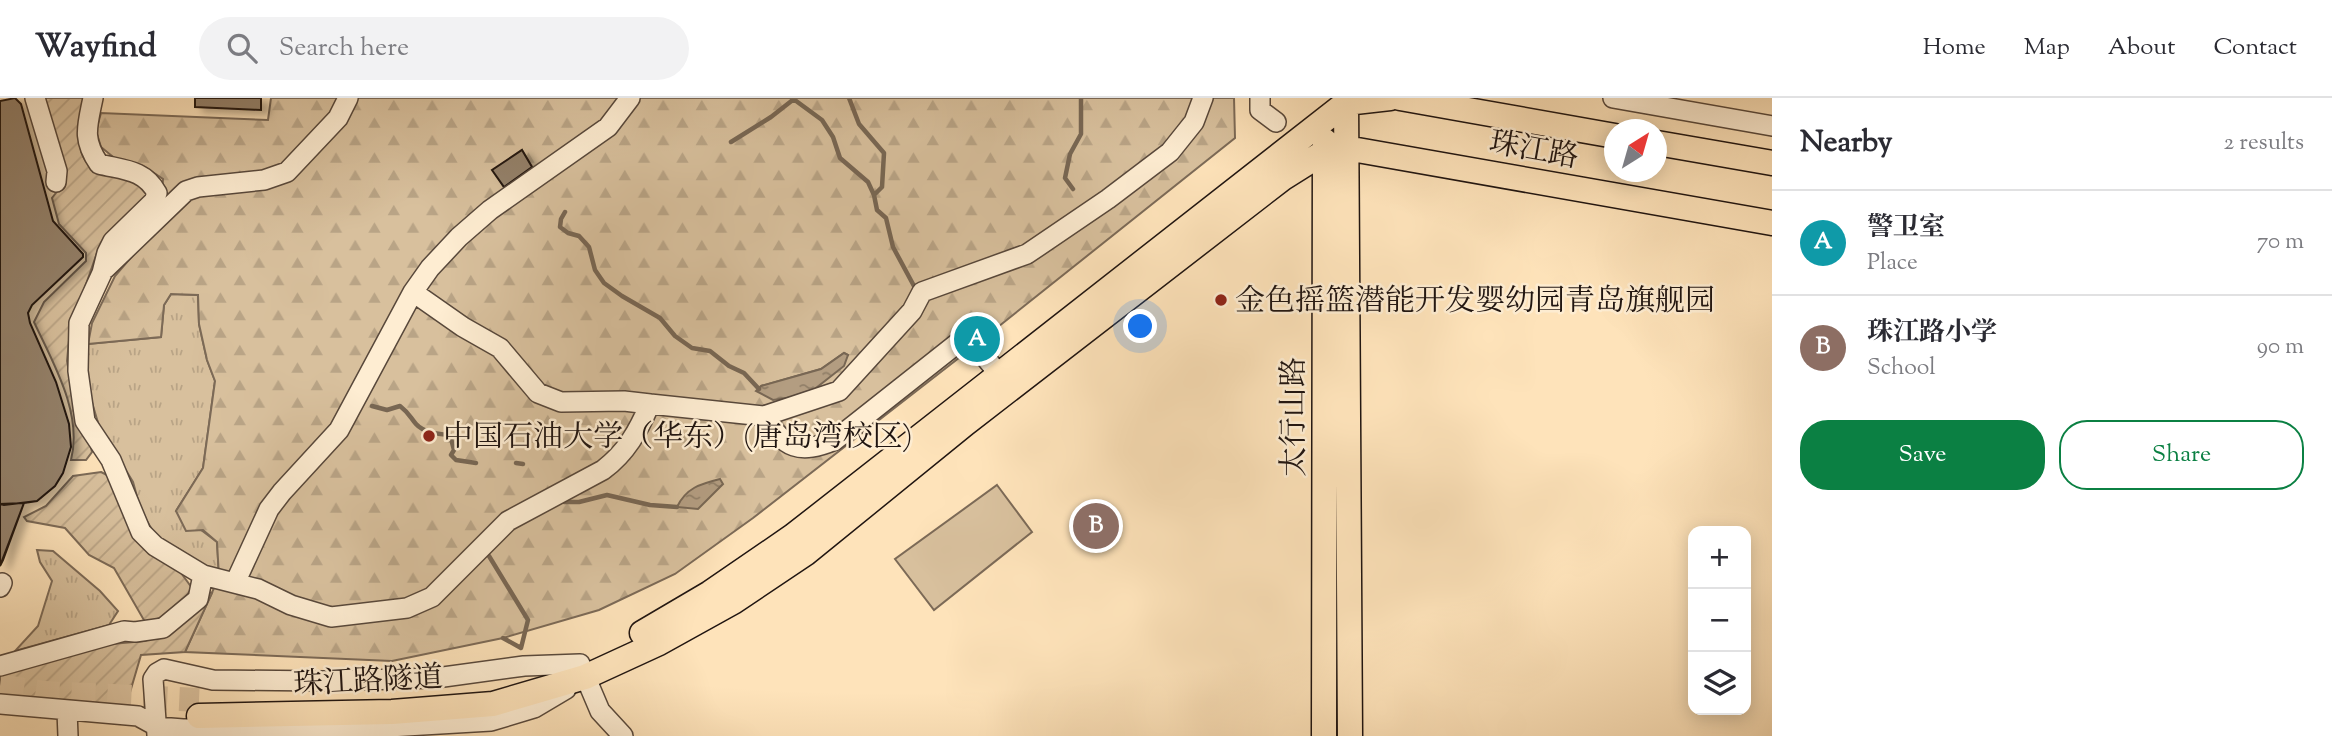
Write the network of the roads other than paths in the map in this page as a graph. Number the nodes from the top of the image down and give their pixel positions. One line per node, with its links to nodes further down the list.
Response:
1 (35, 98): 17 (street)
2 (93, 98): 19 (street)
3 (348, 98): 19 (street)
4 (630, 98): 20 (street)
5 (1203, 98): 23 (street)
6 (1260, 98): 11 (street)
7 (1390, 98): 10 (main road)
8 (1400, 98): 13 (main road, 珠江路)
9 (1613, 98): 12 (street)
10 (1335, 104): 15 (main road, 太行山路); 21 (main road)
11 (1276, 122)
12 (1772, 126)
13 (1604, 133)
14 (1667, 145): 16 (main road)
15 (1336, 150): 18 (main road, 珠江路); 27 (main road); 34 (main road, 太行山路); 35 (main road, 太行山路)
16 (1772, 163)
17 (57, 182)
18 (1772, 223)
19 (102, 273): 24 (street)
20 (413, 292): 22 (street); 25 (street)
21 (999, 374): 23 (street); 27 (main road)
22 (650, 404): 23 (street); 25 (street)
23 (764, 416)
24 (203, 575): 25 (street); 26 (street)
25 (235, 583)
26 (0, 666)
27 (583, 671): 29 (main road, 珠江路隧道); 31 (street); 31 (street); 33 (street)
28 (0, 704): 30 (street)
29 (199, 708)
30 (67, 711): 31 (street); 32 (street)
31 (157, 731)
32 (68, 736)
33 (623, 736)
34 (1324, 736)
35 (1350, 736)

